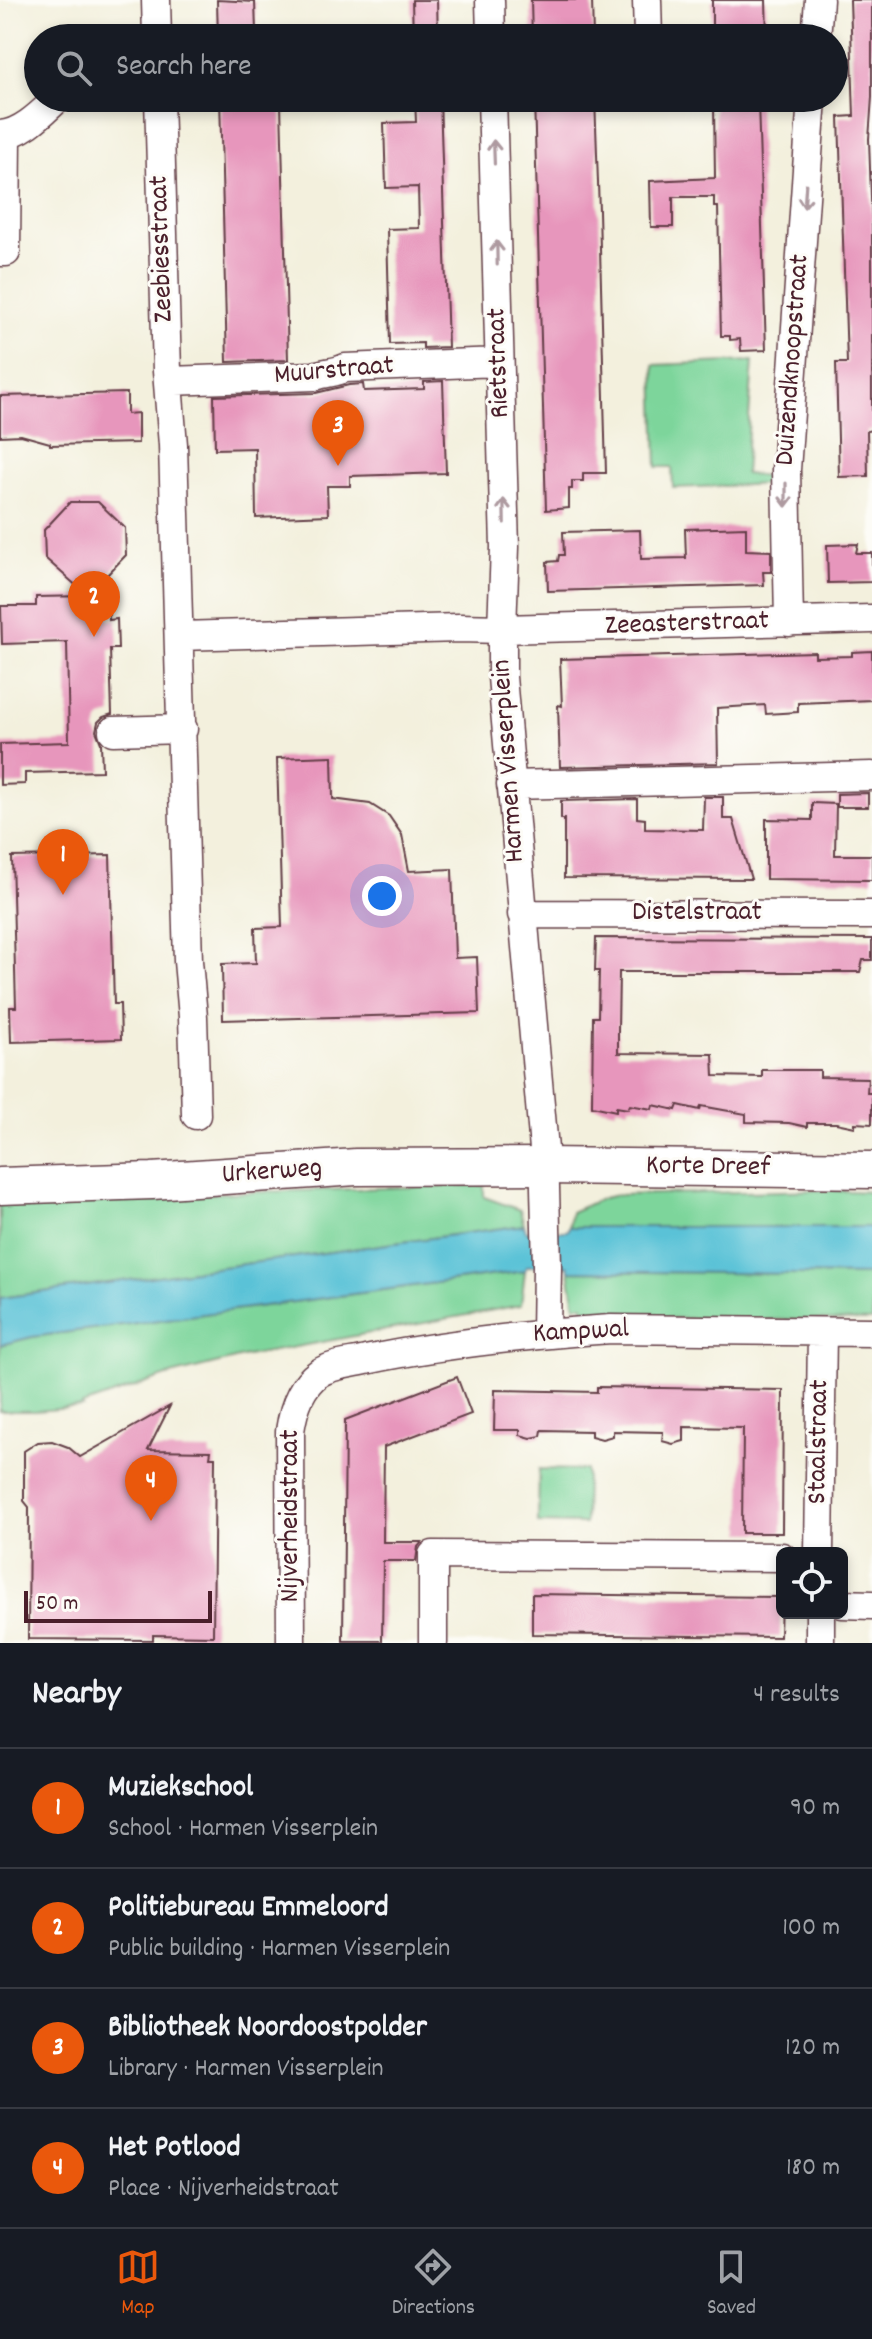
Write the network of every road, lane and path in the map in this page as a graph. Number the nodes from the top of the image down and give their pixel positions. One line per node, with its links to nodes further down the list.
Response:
1 (156, 0): 5 (street)
2 (490, 0): 6 (street)
3 (647, 0): 7 (street)
4 (819, 0): 8 (street)
5 (157, 24)
6 (491, 24)
7 (648, 24)
8 (817, 24)
9 (42, 112): 13 (street)
10 (159, 112): 16 (street, Zeebiesstraat)
11 (492, 112): 15 (street, Rietstraat, one-way to 11)
12 (811, 112): 18 (street, Duizendknoopstraat, one-way to 18)
13 (4, 135): 14 (street)
14 (0, 252)
15 (499, 362): 16 (street, Muurstraat); 19 (street, Rietstraat, one-way to 15)
16 (168, 391): 20 (street)
17 (872, 619): 18 (street, Zeeasterstraat)
18 (789, 622): 19 (street, Zeeasterstraat)
19 (502, 629): 20 (street, Harmen Visserplein); 24 (street, Harmen Visserplein)
20 (180, 636): 21 (street)
21 (186, 720): 22 (street); 27 (street)
22 (113, 731)
23 (872, 776): 24 (street)
24 (511, 785): 25 (street, Harmen Visserplein)
25 (522, 914): 26 (street, Distelstraat); 28 (street, Harmen Visserplein)
26 (872, 915)
27 (196, 1115)
28 (545, 1166): 29 (main road, Korte Dreef); 30 (main road, Urkerweg); 33 (street)
29 (872, 1170)
30 (0, 1186)
31 (822, 1332): 32 (street, Kampwal); 33 (street, Kampwal); 35 (street, Staalstraat)
32 (872, 1332)
33 (546, 1334): 34 (street, Kampwal)
34 (303, 1390): 40 (street, Nijverheidstraat)
35 (819, 1547)
36 (776, 1557): 41 (street)
37 (848, 1604): 38 (street)
38 (872, 1605)
39 (820, 1619): 42 (street)
40 (291, 1643)
41 (433, 1643)
42 (820, 1643)

